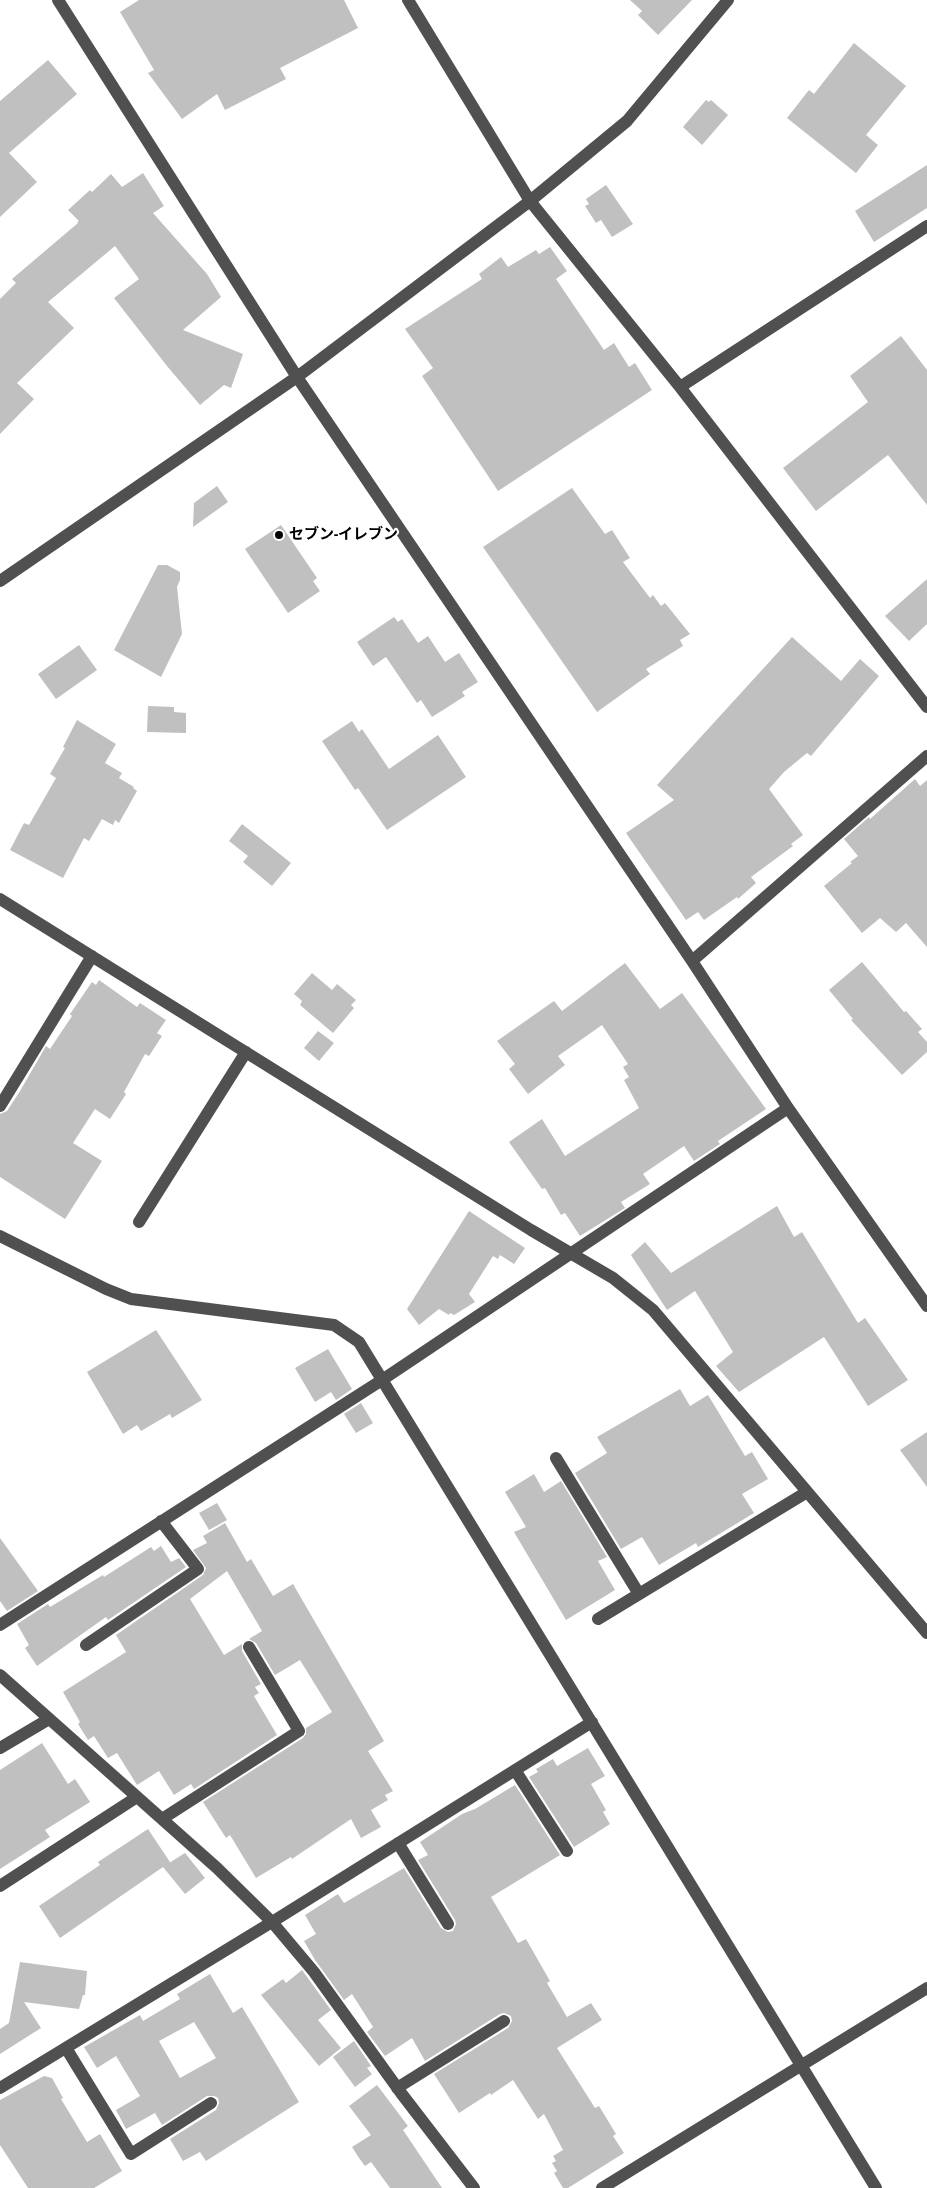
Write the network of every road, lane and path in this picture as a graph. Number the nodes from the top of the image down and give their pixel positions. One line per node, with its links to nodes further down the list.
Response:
1 (408, 0): 4 (street)
2 (728, 0): 4 (street)
3 (63, 2): 6 (street)
4 (530, 201): 6 (street); 7 (street)
5 (927, 226): 7 (street)
6 (297, 377): 8 (street); 13 (street)
7 (680, 387): 9 (street)
8 (0, 581)
9 (927, 707)
10 (927, 756): 13 (street)
11 (0, 899): 12 (street)
12 (92, 956): 14 (street); 15 (street)
13 (692, 961): 16 (street)
14 (246, 1052): 17 (street); 19 (street)
15 (0, 1106)
16 (788, 1108): 19 (street); 20 (street)
17 (139, 1222)
18 (0, 1236): 21 (street)
19 (571, 1254): 21 (street); 23 (street)
20 (927, 1306)
21 (382, 1380): 24 (street); 33 (street)
22 (556, 1458): 25 (street)
23 (807, 1492): 25 (street); 28 (street)
24 (161, 1521): 27 (street); 29 (street)
25 (639, 1594): 26 (street)
26 (598, 1619)
27 (0, 1625)
28 (927, 1633)
29 (86, 1646)
30 (249, 1646): 37 (street)
31 (0, 1675): 32 (street)
32 (49, 1718): 34 (street); 36 (street)
33 (592, 1722): 35 (street); 46 (street)
34 (0, 1748)
35 (515, 1770): 38 (street); 39 (street)
36 (137, 1797): 37 (street); 40 (street)
37 (162, 1819): 41 (street)
38 (398, 1843): 41 (street); 42 (street)
39 (567, 1851)
40 (0, 1886)
41 (272, 1922): 45 (street); 48 (street)
42 (448, 1924)
43 (927, 1988): 46 (street)
44 (504, 2021): 48 (street)
45 (66, 2048): 47 (street); 49 (street)
46 (802, 2066): 51 (street); 52 (street)
47 (0, 2088)
48 (397, 2088): 50 (street)
49 (211, 2103)
50 (474, 2188)
51 (602, 2188)
52 (876, 2188)

